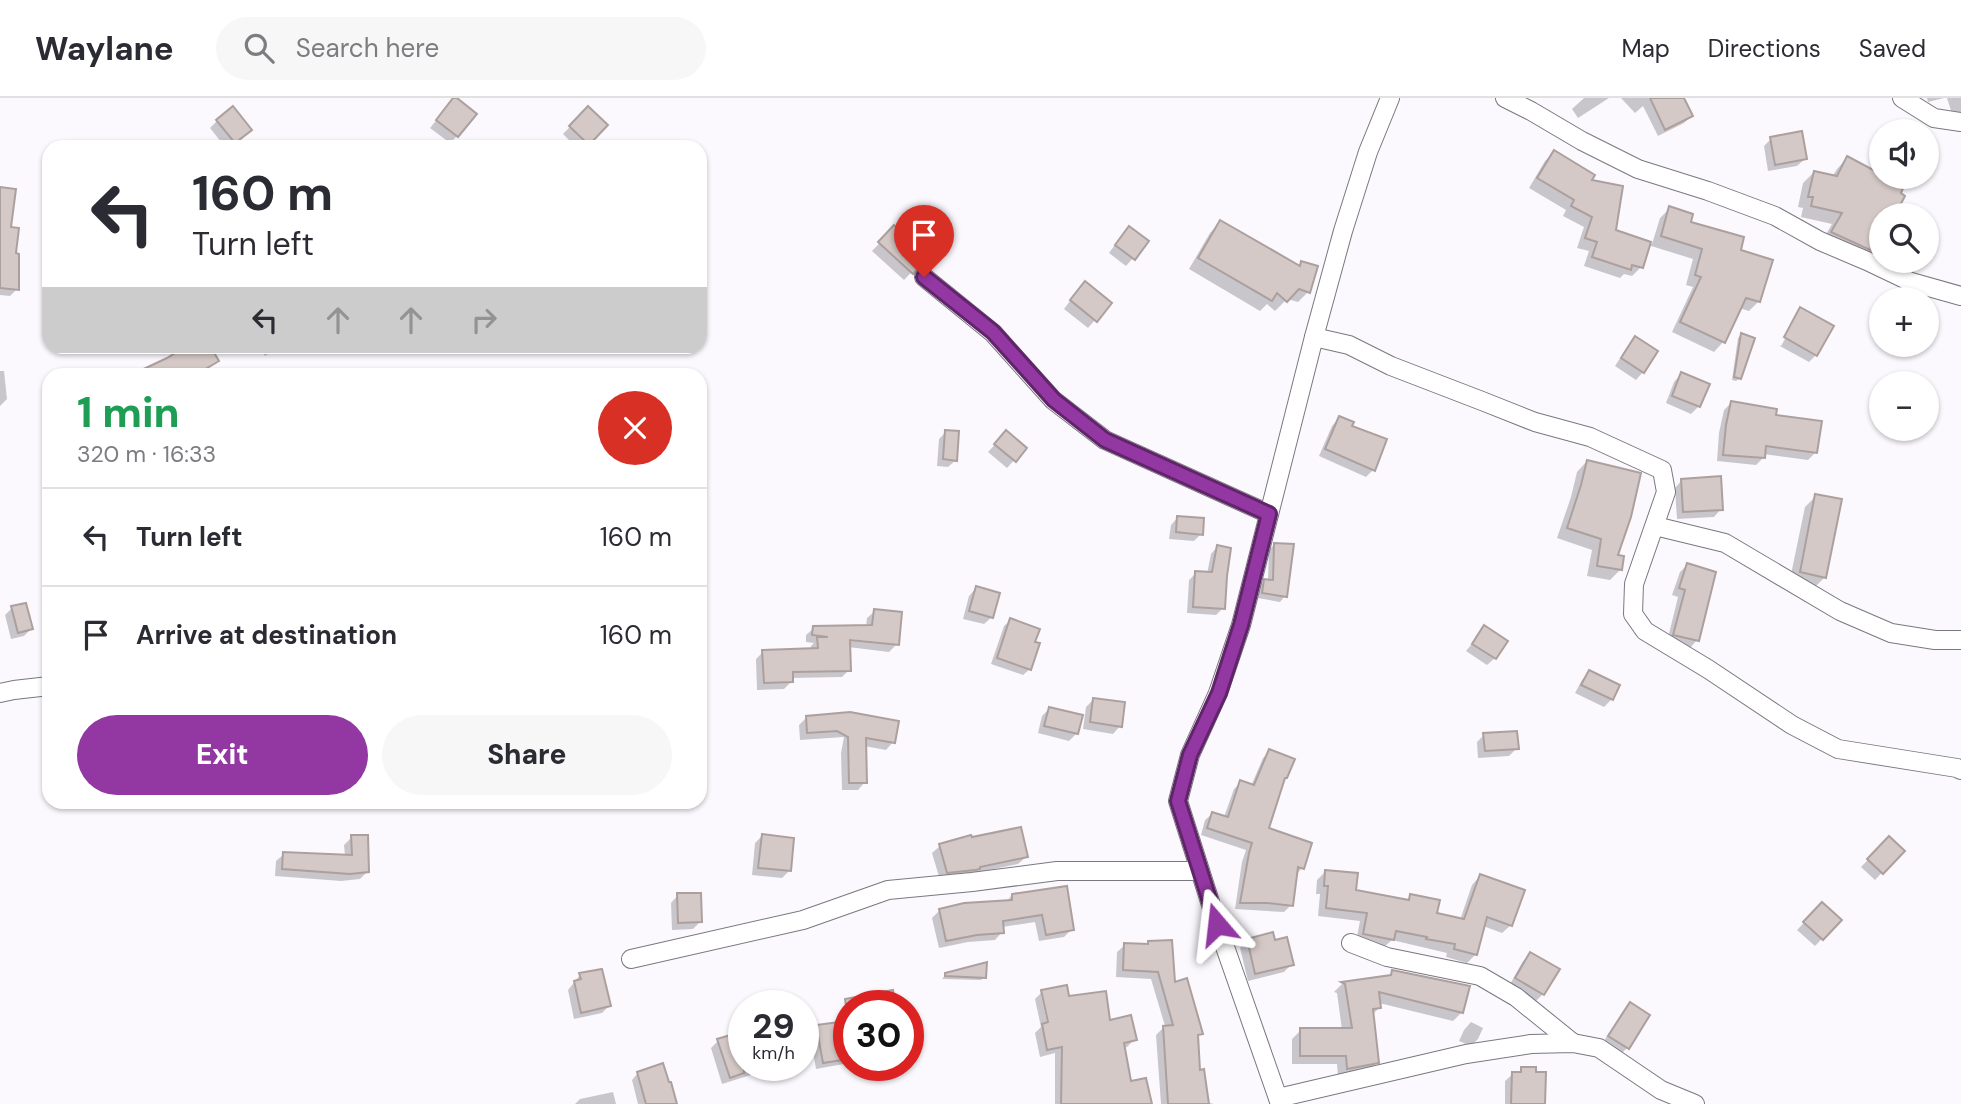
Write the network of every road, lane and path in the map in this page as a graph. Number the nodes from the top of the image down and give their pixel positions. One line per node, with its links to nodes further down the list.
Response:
1 (1390, 98): 7 (street)
2 (1505, 98): 6 (street)
3 (1902, 98): 4 (street)
4 (1961, 122)
5 (924, 277): 8 (street)
6 (1961, 296)
7 (1314, 337): 8 (street); 9 (street)
8 (1269, 514): 14 (street)
9 (1655, 526): 10 (street); 13 (street)
10 (1961, 640)
11 (42, 687): 12 (street)
12 (0, 693)
13 (1961, 770)
14 (1200, 871): 16 (street); 18 (street)
15 (1351, 943): 17 (street)
16 (631, 960)
17 (1573, 1044): 18 (street); 19 (street)
18 (1279, 1101)
19 (1695, 1104)

